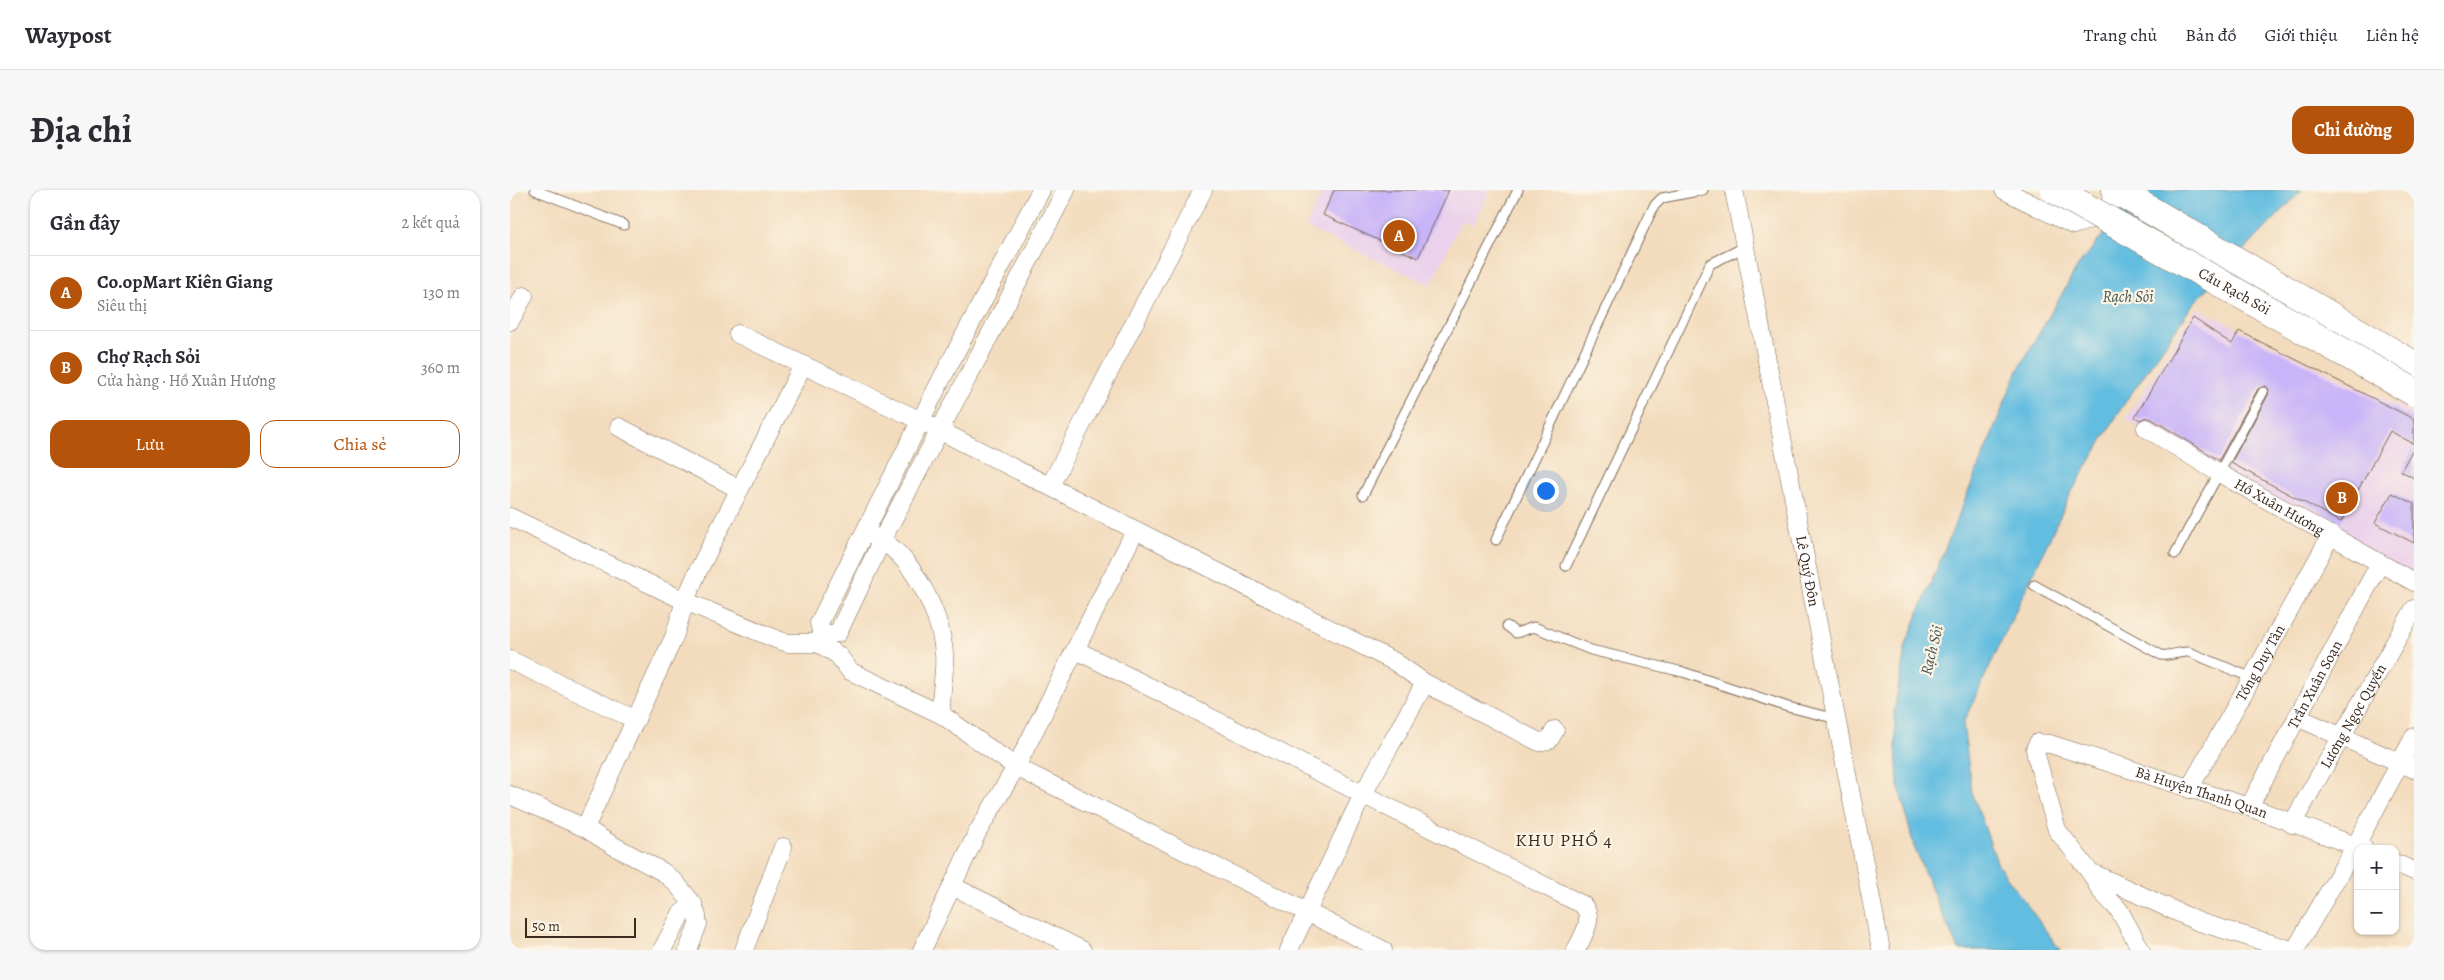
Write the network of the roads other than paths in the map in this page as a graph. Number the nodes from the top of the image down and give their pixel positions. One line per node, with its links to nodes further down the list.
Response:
1 (535, 190): 11 (lane)
2 (1041, 190): 20 (street)
3 (1066, 190): 23 (street)
4 (1203, 190): 25 (street)
5 (1518, 190): 27 (lane)
6 (1704, 190): 33 (lane)
7 (1734, 190): 12 (street, Lê Quý Đôn)
8 (2004, 190): 10 (street)
9 (2056, 190): 19 (main road, Cầu Rạch Sỏi, bridge)
10 (2115, 190): 17 (main road, Cầu Rạch Sỏi)
11 (624, 225)
12 (1745, 247): 36 (lane); 49 (street, Lê Quý Đôn)
13 (524, 296): 14 (street)
14 (510, 321)
15 (738, 334): 16 (street)
16 (803, 365): 20 (street); 26 (street)
17 (2414, 366)
18 (2264, 392): 24 (lane)
19 (2414, 392)
20 (921, 421): 23 (street); 30 (street)
21 (619, 427): 26 (street)
22 (2146, 428): 24 (street, Hồ Xuân Hương)
23 (939, 431): 25 (street); 32 (street)
24 (2219, 473): 31 (street, Hồ Xuân Hương); 34 (lane)
25 (1050, 486): 29 (street)
26 (739, 489): 39 (street)
27 (1363, 495)
28 (510, 517): 39 (street)
29 (1135, 531): 43 (street); 46 (street)
30 (866, 532): 32 (street); 42 (street)
31 (2331, 535): 35 (street, Hồ Xuân Hương); 45 (street, Tống Duy Tân)
32 (882, 540): 42 (street); 47 (street)
33 (1496, 540)
34 (2176, 554)
35 (2380, 563): 37 (street, Hồ Xuân Hương); 48 (street, Trần Xuân Soạn)
36 (1566, 566)
37 (2414, 582)
38 (2034, 585): 45 (lane)
39 (685, 601): 42 (street); 50 (street)
40 (2414, 609): 52 (street, Lương Ngọc Quyến)
41 (1507, 626): 49 (lane)
42 (820, 639): 47 (street)
43 (1076, 650): 55 (street); 57 (street)
44 (510, 660): 50 (street)
45 (2252, 678): 56 (street, Tống Duy Tân)
46 (1425, 682): 51 (street); 57 (street)
47 (942, 715): 55 (street)
48 (2297, 717): 52 (street); 59 (street, Trần Xuân Soạn)
49 (1838, 719): 80 (street, Lê Quý Đôn)
50 (636, 720): 61 (street)
51 (1555, 730)
52 (2343, 736): 54 (street); 60 (street, Lương Ngọc Quyến)
53 (2414, 737): 54 (street)
54 (2407, 765): 63 (street)
55 (1016, 768): 69 (street); 71 (street)
56 (2188, 789): 59 (street, Bà Huyện Thanh Quan); 68 (street, Bà Huyện Thanh Quan)
57 (1363, 794): 71 (street); 79 (street)
58 (510, 795): 61 (street)
59 (2249, 807): 60 (street, Bà Huyện Thanh Quan)
60 (2292, 824): 62 (street, Bà Huyện Thanh Quan)
61 (585, 828): 70 (street)
62 (2354, 845)
63 (2361, 845)
64 (783, 847): 74 (street)
65 (2354, 856): 82 (street)
66 (2399, 865): 67 (street)
67 (2414, 871)
68 (2090, 872): 81 (street); 82 (street)
69 (952, 886): 75 (street); 76 (street)
70 (693, 904): 72 (street); 73 (street)
71 (1306, 912): 77 (street); 78 (street)
72 (662, 950)
73 (688, 950)
74 (744, 950)
75 (922, 950)
76 (1082, 950)
77 (1289, 950)
78 (1383, 950)
79 (1576, 950)
80 (1881, 950)
81 (2142, 950)
82 (2294, 950)

